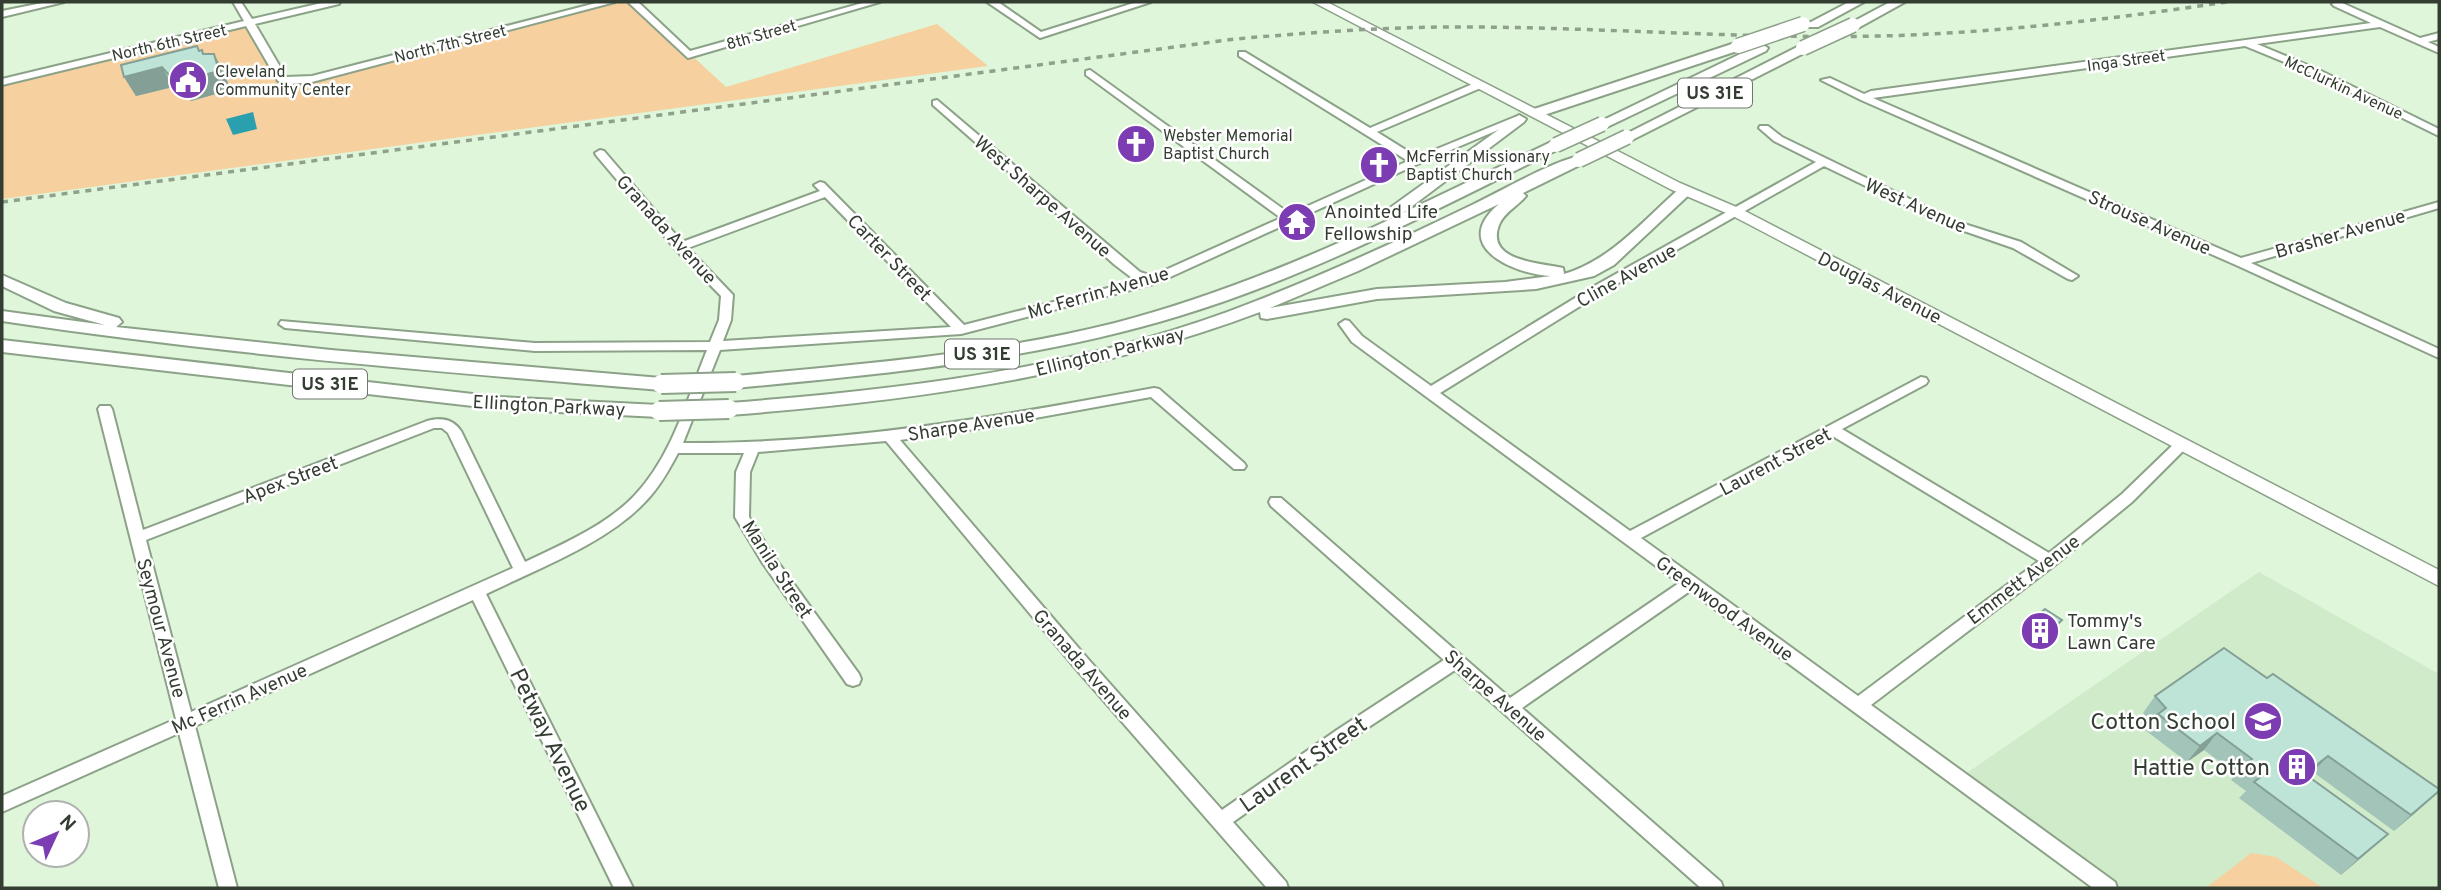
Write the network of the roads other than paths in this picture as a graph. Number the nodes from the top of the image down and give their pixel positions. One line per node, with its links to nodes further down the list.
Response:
1 (60, 2): 13 (street)
2 (237, 2): 14 (street)
3 (336, 2): 14 (street, North 6th Street)
4 (610, 2): 14 (street, North 7th Street)
5 (633, 2): 6 (street, 8th Street)
6 (875, 2)
7 (992, 2): 8 (street)
8 (1146, 2)
9 (1319, 2): 25 (main road, Douglas Avenue)
10 (1858, 2): 15 (highway)
11 (1899, 2): 36 (highway, Ellington Parkway / US 31E, bridge)
12 (2337, 4): 16 (street)
13 (2, 15)
14 (248, 23): 24 (street, North 6th Street)
15 (1808, 23): 28 (highway, bridge); 41 (highway, Ellington Parkway / US 31E, bridge)
16 (2381, 24): 18 (street); 19 (street, Inga Street)
17 (2439, 36): 18 (street)
18 (2419, 41): 20 (street)
19 (2247, 44): 26 (street, Inga Street); 32 (street, McClurkin Avenue)
20 (2439, 50)
21 (1242, 54): 31 (street)
22 (1090, 73): 40 (street)
23 (1826, 80): 26 (street, Strouse Avenue)
24 (2, 82)
25 (1479, 85): 28 (main road, Douglas Avenue); 31 (street)
26 (1868, 96): 43 (street, Strouse Avenue)
27 (937, 103): 46 (street, West Sharpe Avenue)
28 (1536, 113): 29 (main road, Mc Ferrin Avenue); 37 (main road, Douglas Avenue)
29 (1518, 119): 34 (street, Mc Ferrin Avenue); 41 (highway)
30 (1764, 128): 35 (street, West Avenue)
31 (1369, 132): 34 (street)
32 (2439, 133)
33 (600, 153): 42 (street, Granada Avenue)
34 (1416, 161): 40 (street, Mc Ferrin Avenue)
35 (1824, 162): 39 (street, Cline Avenue); 44 (street, West Avenue)
36 (1557, 170): 37 (highway); 50 (highway, Ellington Parkway / US 31E)
37 (1680, 189): 39 (main road, Douglas Avenue); 50 (highway)
38 (2439, 205): 43 (street, Brasher Avenue)
39 (1736, 212): 60 (street, Cline Avenue); 64 (main road, Douglas Avenue)
40 (1288, 218): 46 (street, Mc Ferrin Avenue)
41 (1343, 246): 59 (highway, Ellington Parkway / US 31E, bridge)
42 (680, 247): 51 (street, Carter Street); 54 (street, Granada Avenue)
43 (2240, 262): 57 (street, Strouse Avenue)
44 (2072, 276)
45 (2, 280): 52 (highway)
46 (1153, 280): 51 (street, Mc Ferrin Avenue)
47 (2, 316): 52 (highway, Ellington Parkway / US 31E)
48 (285, 324): 54 (street, Mc Ferrin Avenue)
49 (1345, 324): 60 (street, Greenwood Avenue)
50 (1211, 325): 56 (highway, Ellington Parkway / US 31E, bridge)
51 (961, 330): 54 (street, Mc Ferrin Avenue)
52 (200, 341): 59 (highway, Ellington Parkway / US 31E)
53 (2, 346): 56 (highway, Ellington Parkway / US 31E)
54 (715, 346): 65 (street, Mc Ferrin Avenue)
55 (2, 351): 56 (highway)
56 (64, 354)
57 (2439, 354)
58 (1921, 381): 62 (street, Laurent Street)
59 (661, 384)
60 (1430, 393): 70 (street, Greenwood Avenue)
61 (105, 409): 69 (street, Seymour Avenue)
62 (1833, 430): 70 (street, Laurent Street); 71 (street)
63 (890, 437): 66 (street, Sharpe Avenue); 67 (street, Sharpe Avenue); 82 (street, Granada Avenue)
64 (2182, 444): 71 (street, Emmett Avenue); 73 (main road, Douglas Avenue)
65 (674, 448): 66 (street, Sharpe Avenue); 72 (street, Mc Ferrin Avenue)
66 (752, 449): 77 (street, Manila Street)
67 (1239, 466)
68 (1276, 502): 76 (street, Sharpe Avenue)
69 (137, 538): 72 (street, Apex Street); 80 (street, Seymour Avenue)
70 (1629, 538): 74 (street, Greenwood Avenue)
71 (2050, 561): 78 (street, Emmett Avenue)
72 (522, 571): 75 (street, Mc Ferrin Avenue)
73 (2439, 579)
74 (1690, 583): 78 (street, Greenwood Avenue); 79 (street)
75 (477, 592): 80 (street, Mc Ferrin Avenue); 84 (street, Petway Avenue)
76 (1456, 661): 79 (street, Sharpe Avenue); 82 (street, Laurent Street)
77 (853, 679)
78 (1858, 706): 87 (street, Greenwood Avenue)
79 (1511, 707): 86 (street, Sharpe Avenue)
80 (186, 721): 81 (street, Mc Ferrin Avenue); 83 (street, Seymour Avenue)
81 (2, 804)
82 (1220, 821): 85 (street, Granada Avenue)
83 (228, 888)
84 (624, 888)
85 (1279, 888)
86 (1714, 888)
87 (2108, 888)

